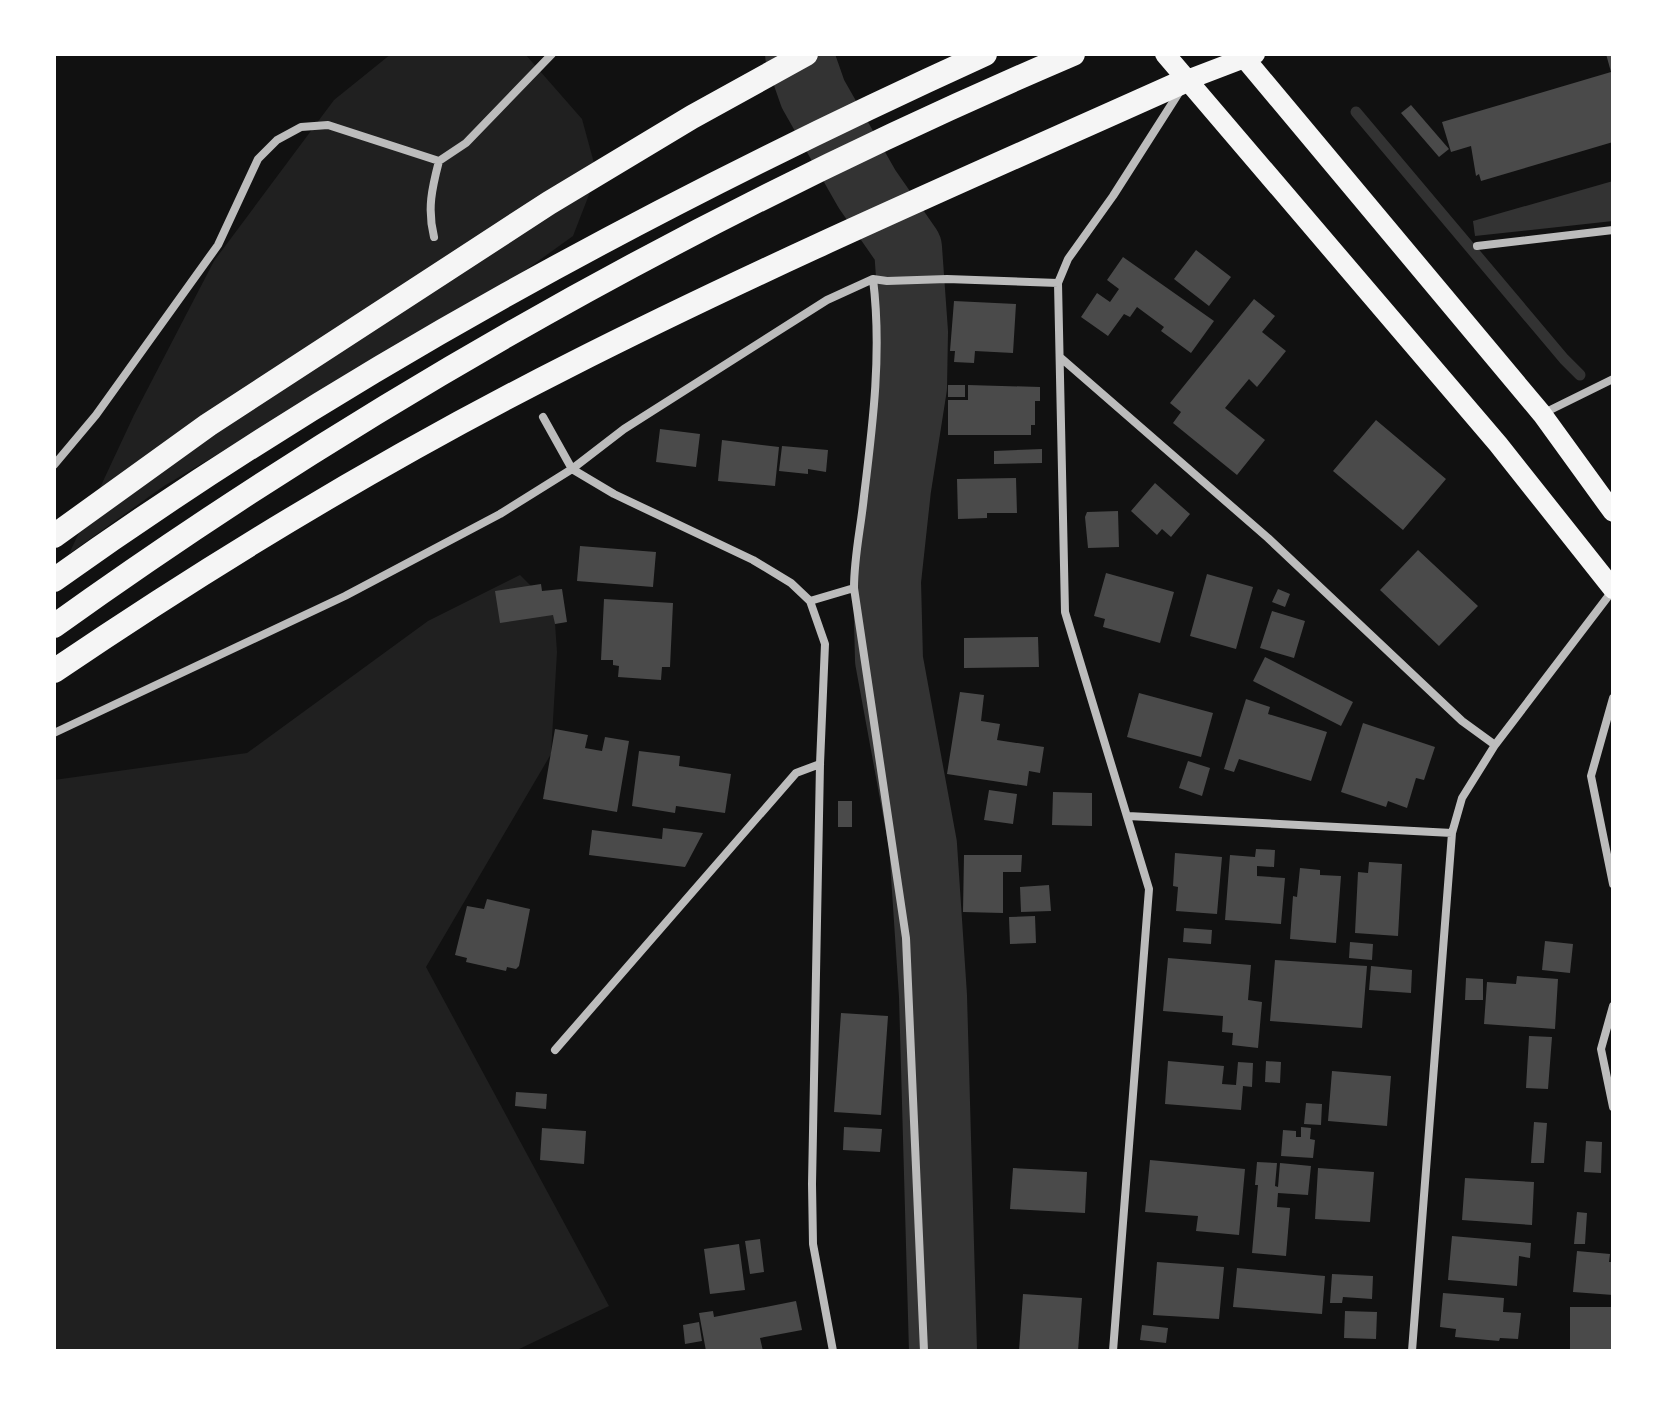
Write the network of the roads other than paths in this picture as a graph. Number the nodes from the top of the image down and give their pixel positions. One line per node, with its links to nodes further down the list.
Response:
1 (552, 54): 8 (street)
2 (806, 54): 21 (highway)
3 (985, 54): 22 (highway)
4 (1073, 54): 26 (highway)
5 (1165, 54): 7 (main road)
6 (1247, 55): 7 (main road); 16 (main road)
7 (1187, 80): 13 (street); 24 (main road); 27 (highway)
8 (439, 161): 10 (street); 18 (street)
9 (1613, 230): 11 (street)
10 (434, 237)
11 (1477, 246)
12 (873, 279): 13 (street); 19 (street); 23 (street)
13 (1058, 283): 14 (street)
14 (1061, 358): 30 (street); 32 (street)
15 (1613, 379): 16 (street)
16 (1542, 414): 20 (main road)
17 (543, 417): 19 (street)
18 (54, 465)
19 (572, 469): 25 (street); 29 (street)
20 (1613, 512)
21 (54, 536)
22 (54, 580)
23 (854, 588): 25 (street); 39 (street)
24 (1613, 590): 30 (street)
25 (810, 601): 31 (street)
26 (54, 626)
27 (54, 671)
28 (1613, 698): 34 (street)
29 (54, 733)
30 (1495, 745): 33 (street)
31 (820, 764): 36 (street); 38 (street)
32 (1128, 816): 33 (street); 40 (street)
33 (1452, 833): 41 (street)
34 (1613, 884)
35 (1613, 1006): 37 (street)
36 (555, 1050)
37 (1613, 1107)
38 (833, 1351)
39 (924, 1351)
40 (1113, 1351)
41 (1412, 1351)

